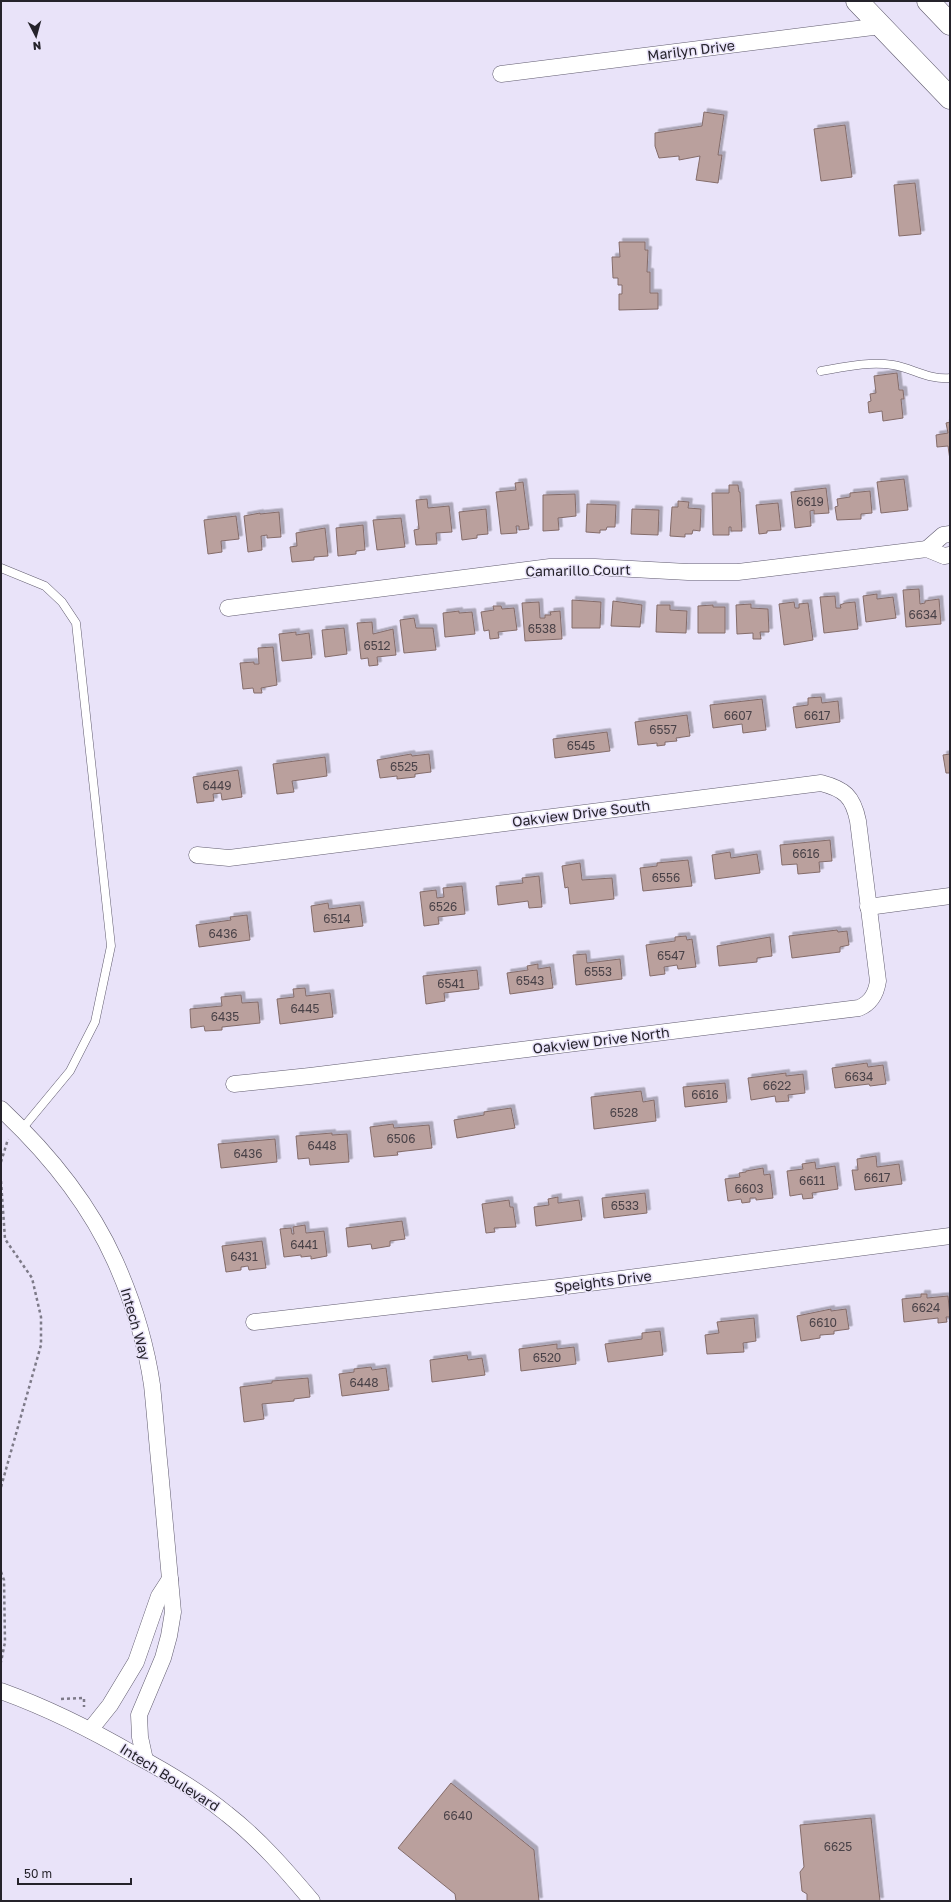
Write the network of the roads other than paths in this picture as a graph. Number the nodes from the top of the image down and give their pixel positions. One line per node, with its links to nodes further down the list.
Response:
1 (857, 1): 4 (main road)
2 (928, 1): 3 (main road)
3 (950, 24)
4 (881, 26): 5 (street, Marilyn Drive); 6 (main road)
5 (501, 74)
6 (950, 98)
7 (821, 371): 8 (lane)
8 (950, 378)
9 (950, 534): 10 (street)
10 (927, 549): 11 (street, Camarillo Court); 13 (street, Camarillo Court)
11 (950, 555)
12 (1, 568): 19 (lane)
13 (228, 608)
14 (197, 855): 16 (street, Oakview Drive South)
15 (950, 896): 16 (street)
16 (868, 907): 17 (street, Oakview Drive North)
17 (234, 1084)
18 (1, 1109): 19 (street, Intech Way)
19 (22, 1129): 22 (street, Intech Way)
20 (950, 1236): 21 (street, Speights Drive)
21 (254, 1322)
22 (170, 1579): 24 (street); 25 (street, Intech Way)
23 (1, 1691): 24 (street, Intech Boulevard)
24 (90, 1730): 25 (street, Intech Boulevard)
25 (145, 1760): 26 (street, Intech Boulevard)
26 (312, 1901)

